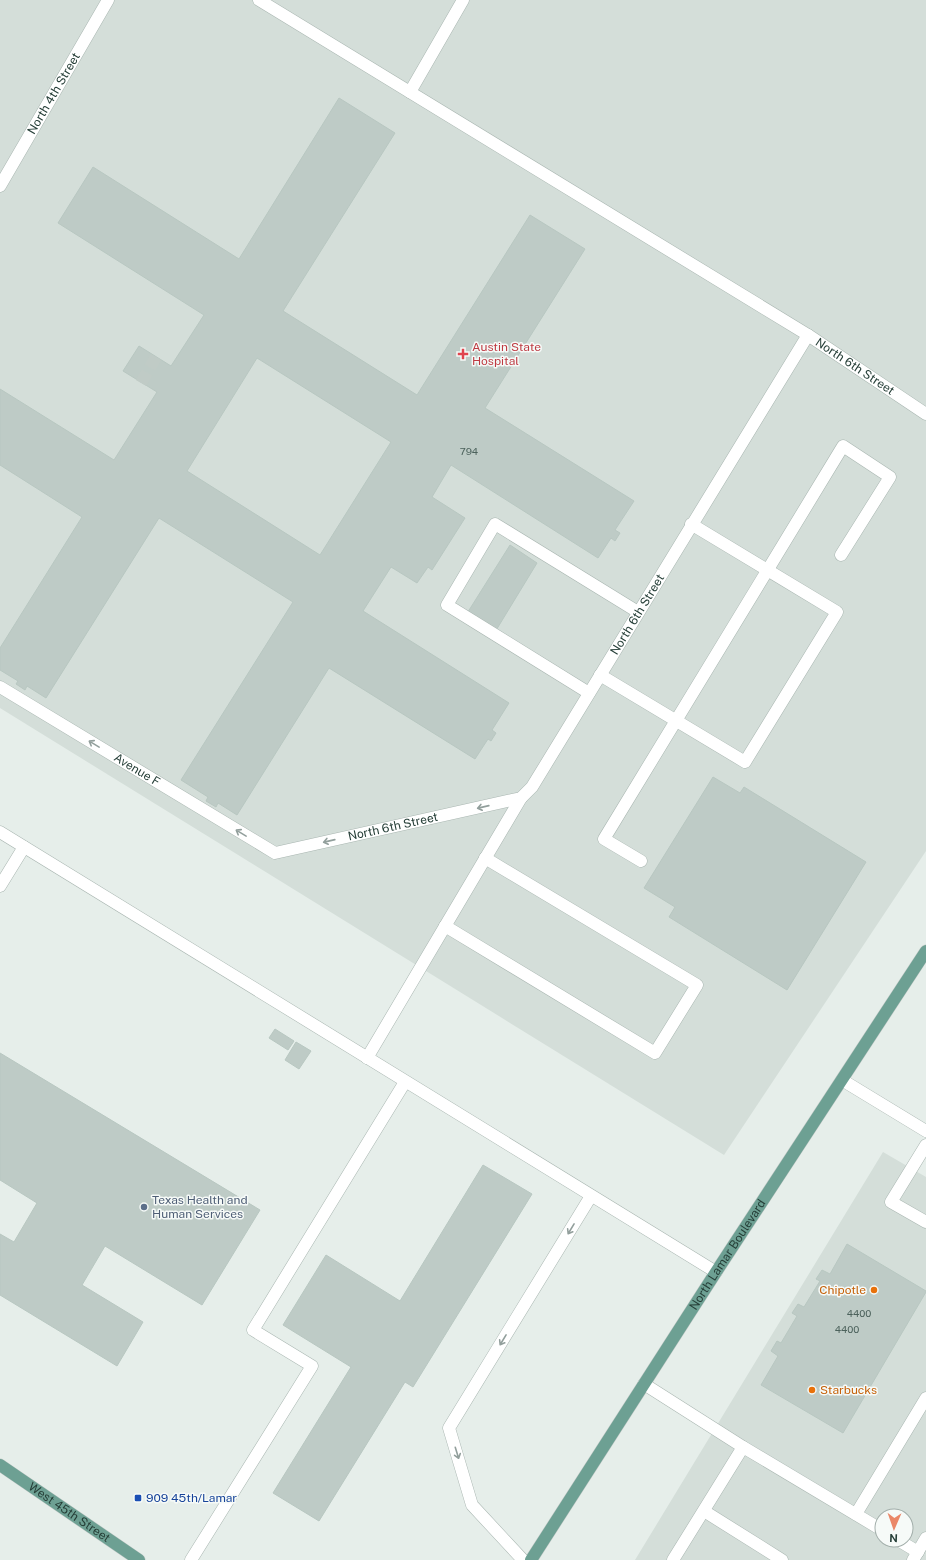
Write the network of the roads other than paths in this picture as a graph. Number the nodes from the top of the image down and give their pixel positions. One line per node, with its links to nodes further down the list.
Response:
1 (108, 0): 5 (street, North 4th Street)
2 (259, 0): 4 (street)
3 (463, 0): 4 (street)
4 (410, 92): 6 (street)
5 (0, 186)
6 (808, 335): 7 (street, North 6th Street); 8 (street, North 6th Street)
7 (926, 414)
8 (691, 524): 10 (street); 11 (street, North 6th Street)
9 (841, 555): 10 (street)
10 (768, 571): 15 (street); 15 (street)
11 (638, 612): 12 (street, North 6th Street); 14 (street)
12 (600, 675): 14 (street, North 6th Street); 15 (street)
13 (0, 687): 19 (street, Avenue F, one-way to 13)
14 (589, 693): 16 (street, North 6th Street)
15 (676, 720): 21 (street)
16 (521, 798): 19 (street, North 6th Street, one-way to 19); 20 (street)
17 (0, 832): 18 (street)
18 (24, 847): 22 (street); 25 (street)
19 (275, 853)
20 (486, 858): 23 (street); 23 (street)
21 (641, 861)
22 (0, 886)
23 (445, 926): 25 (street)
24 (926, 951): 26 (main road, North Lamar Boulevard)
25 (367, 1058): 27 (street)
26 (842, 1080): 28 (street); 32 (main road, North Lamar Boulevard)
27 (405, 1082): 30 (street); 44 (street)
28 (926, 1131)
29 (926, 1145): 31 (street)
30 (591, 1196): 32 (street); 45 (street, one-way to 45)
31 (926, 1222)
32 (716, 1272): 33 (main road, North Lamar Boulevard)
33 (644, 1384): 35 (street); 46 (main road, North Lamar Boulevard)
34 (926, 1398): 38 (street)
35 (743, 1447): 37 (street); 38 (street)
36 (0, 1465): 43 (main road, West 45th Street)
37 (704, 1511): 47 (street); 48 (street)
38 (856, 1514): 39 (street)
39 (874, 1525)
40 (926, 1538): 42 (street)
41 (906, 1548): 42 (street)
42 (915, 1556)
43 (139, 1560)
44 (191, 1560)
45 (523, 1560)
46 (531, 1560)
47 (673, 1560)
48 (782, 1560)

